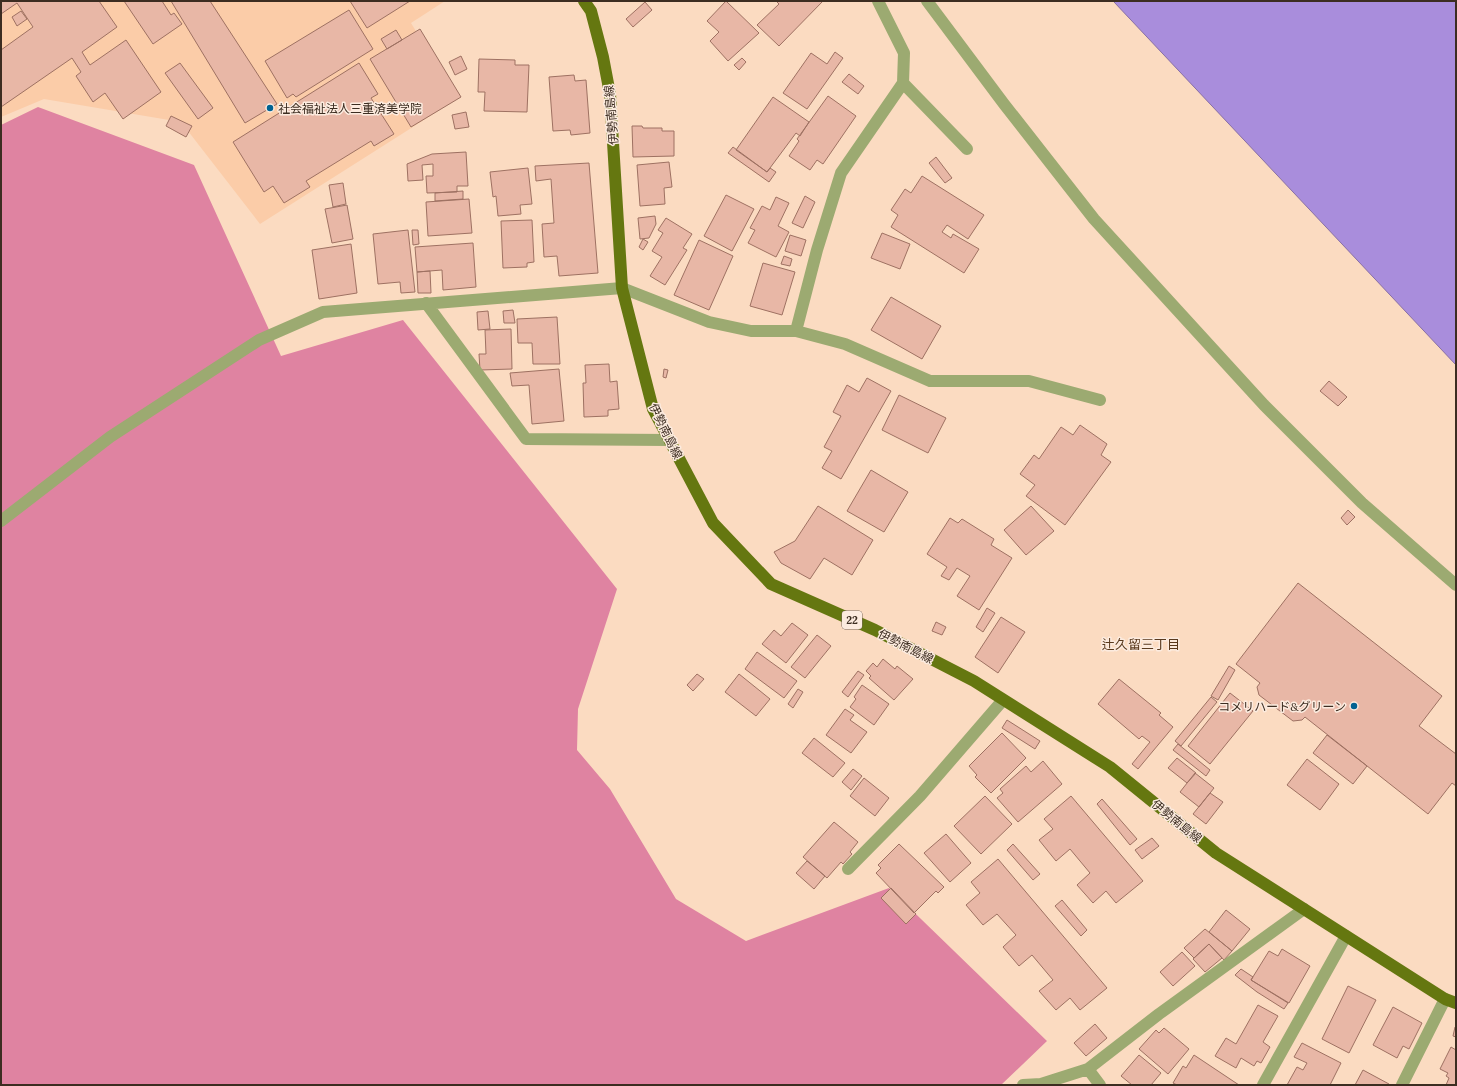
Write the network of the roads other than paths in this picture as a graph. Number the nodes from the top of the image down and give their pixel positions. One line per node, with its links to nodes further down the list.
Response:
1 (584, 1): 6 (main road, 伊勢南島線 / 22)
2 (878, 1): 4 (street)
3 (927, 1): 12 (street)
4 (903, 83): 5 (street); 8 (street)
5 (967, 148)
6 (622, 288): 7 (street); 8 (street); 10 (main road, 伊勢南島線 / 22)
7 (426, 303): 10 (street); 11 (street)
8 (796, 331): 9 (street)
9 (1100, 400)
10 (669, 440): 13 (main road, 伊勢南島線 / 22)
11 (1, 521)
12 (1456, 585)
13 (1003, 700): 14 (street); 15 (main road, 伊勢南島線 / 22)
14 (848, 869)
15 (1304, 909): 16 (main road, 伊勢南島線 / 22); 19 (street)
16 (1346, 936): 17 (main road, 伊勢南島線 / 22); 22 (street)
17 (1444, 999): 18 (main road, 伊勢南島線 / 22); 23 (street)
18 (1456, 1003)
19 (1088, 1069): 20 (street); 21 (street)
20 (1023, 1085)
21 (1100, 1085)
22 (1263, 1085)
23 (1402, 1085)

